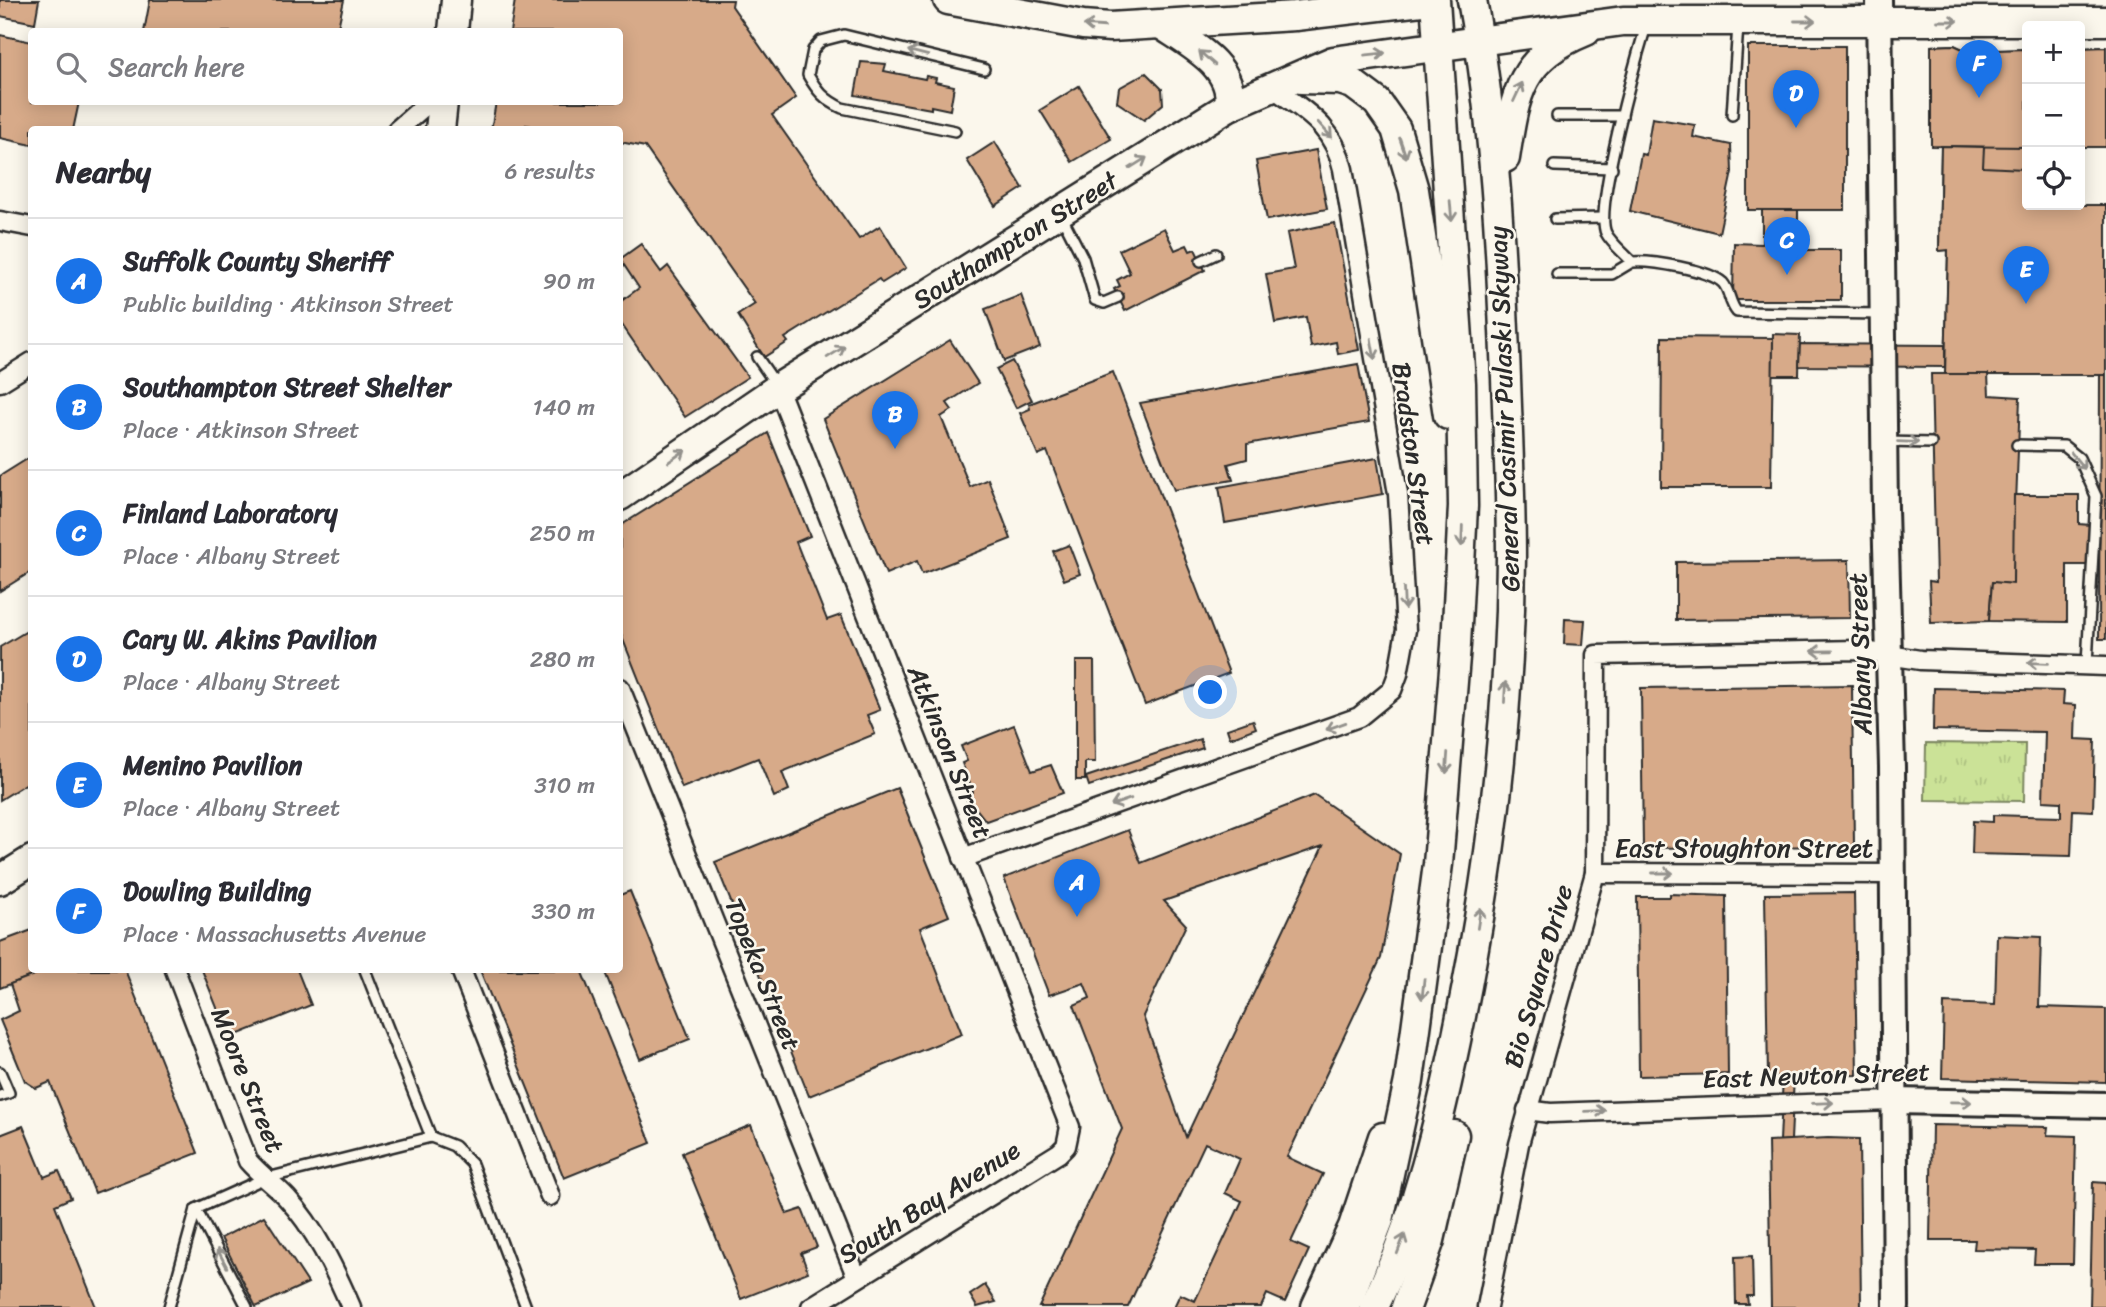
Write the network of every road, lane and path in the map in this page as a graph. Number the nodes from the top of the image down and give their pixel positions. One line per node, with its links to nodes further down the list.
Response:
1 (456, 0): 11 (main road)
2 (948, 0): 10 (main road, one-way to 2)
3 (1433, 0): 5 (main road); 13 (main road, General Casimir Pulaski Skyway)
4 (1472, 0): 12 (main road, General Casimir Pulaski Skyway)
5 (1290, 8): 10 (main road)
6 (1880, 11): 8 (main road, one-way to 6); 9 (main road, one-way to 9); 38 (main road, Albany Street)
7 (1635, 20): 8 (main road); 12 (main road, Southampton Street); 21 (lane); 27 (main road, one-way to 7)
8 (1738, 20): 19 (lane)
9 (2106, 21)
10 (1162, 25): 18 (main road, one-way to 10)
11 (453, 28)
12 (1479, 39): 13 (main road, Southampton Street); 27 (main road, General Casimir Pulaski Skyway)
13 (1437, 45): 15 (main road, Southampton Street, one-way to 13); 46 (main road, General Casimir Pulaski Skyway, one-way to 46)
14 (984, 69): 24 (lane, one-way to 24)
15 (1272, 88): 18 (main road, Southampton Street); 46 (main road, one-way to 46); 52 (street, Bradston Street, one-way to 52)
16 (426, 105): 22 (street)
17 (443, 105): 23 (main road)
18 (1229, 106): 28 (main road, Southampton Street, one-way to 18)
19 (1732, 115)
20 (1557, 116): 21 (lane)
21 (1622, 116): 26 (lane)
22 (402, 126)
23 (440, 126)
24 (955, 131)
25 (1554, 166): 26 (lane)
26 (1612, 168): 29 (lane)
27 (1497, 206): 60 (main road, General Casimir Pulaski Skyway, one-way to 27)
28 (1059, 212): 37 (lane); 42 (main road, Southampton Street, one-way to 28)
29 (1603, 218): 30 (lane); 35 (lane)
30 (1555, 219)
31 (0, 221): 32 (street)
32 (28, 226)
33 (1216, 254): 34 (lane)
34 (1201, 261)
35 (1632, 262): 36 (lane); 38 (lane)
36 (1558, 275)
37 (1118, 297)
38 (1884, 314): 43 (main road, Albany Street)
39 (757, 357): 42 (lane)
40 (28, 364): 41 (street)
41 (0, 382)
42 (778, 388): 47 (main road, Southampton Street, one-way to 42); 52 (street, Atkinson Street)
43 (1885, 442): 44 (lane, one-way to 44); 48 (main road, Albany Street)
44 (1931, 443)
45 (2017, 445): 49 (lane, one-way to 49)
46 (1463, 484): 62 (main road, General Casimir Pulaski Skyway, one-way to 62)
47 (623, 493)
48 (1890, 657): 49 (street, one-way to 48); 54 (street, Bio Square Drive, one-way to 54); 55 (main road, Albany Street)
49 (2087, 664): 50 (street)
50 (2106, 666)
51 (623, 695): 72 (street, Topeka Street)
52 (963, 858): 67 (street, Atkinson Street)
53 (28, 862): 56 (main road)
54 (1595, 873): 55 (street, East Stoughton Street, one-way to 55); 66 (street, Bio Square Drive)
55 (1892, 874): 64 (main road, Albany Street)
56 (0, 880)
57 (176, 973): 69 (street, Moore Street)
58 (366, 973): 68 (lane)
59 (462, 973): 70 (street)
60 (1468, 985): 80 (main road, General Casimir Pulaski Skyway, one-way to 60); 81 (main road)
61 (0, 1072): 63 (lane)
62 (1409, 1081): 78 (main road); 79 (main road, General Casimir Pulaski Skyway)
63 (0, 1096)
64 (1893, 1101): 65 (main road, East Newton Street, one-way to 65); 66 (street, East Newton Street, one-way to 64); 83 (main road, Albany Street)
65 (2106, 1105)
66 (1527, 1111): 82 (street, Bio Square Drive)
67 (1069, 1136): 72 (street, South Bay Avenue)
68 (431, 1137): 69 (lane); 76 (lane)
69 (263, 1179): 71 (lane); 75 (street, Moore Street)
70 (551, 1196)
71 (196, 1209): 73 (lane); 74 (lane, one-way to 71)
72 (857, 1278): 77 (street, South Bay Avenue)
73 (169, 1307)
74 (247, 1307)
75 (351, 1307)
76 (526, 1307)
77 (811, 1307)
78 (1316, 1307)
79 (1345, 1307)
80 (1374, 1307)
81 (1406, 1307)
82 (1487, 1307)
83 (1896, 1307)

